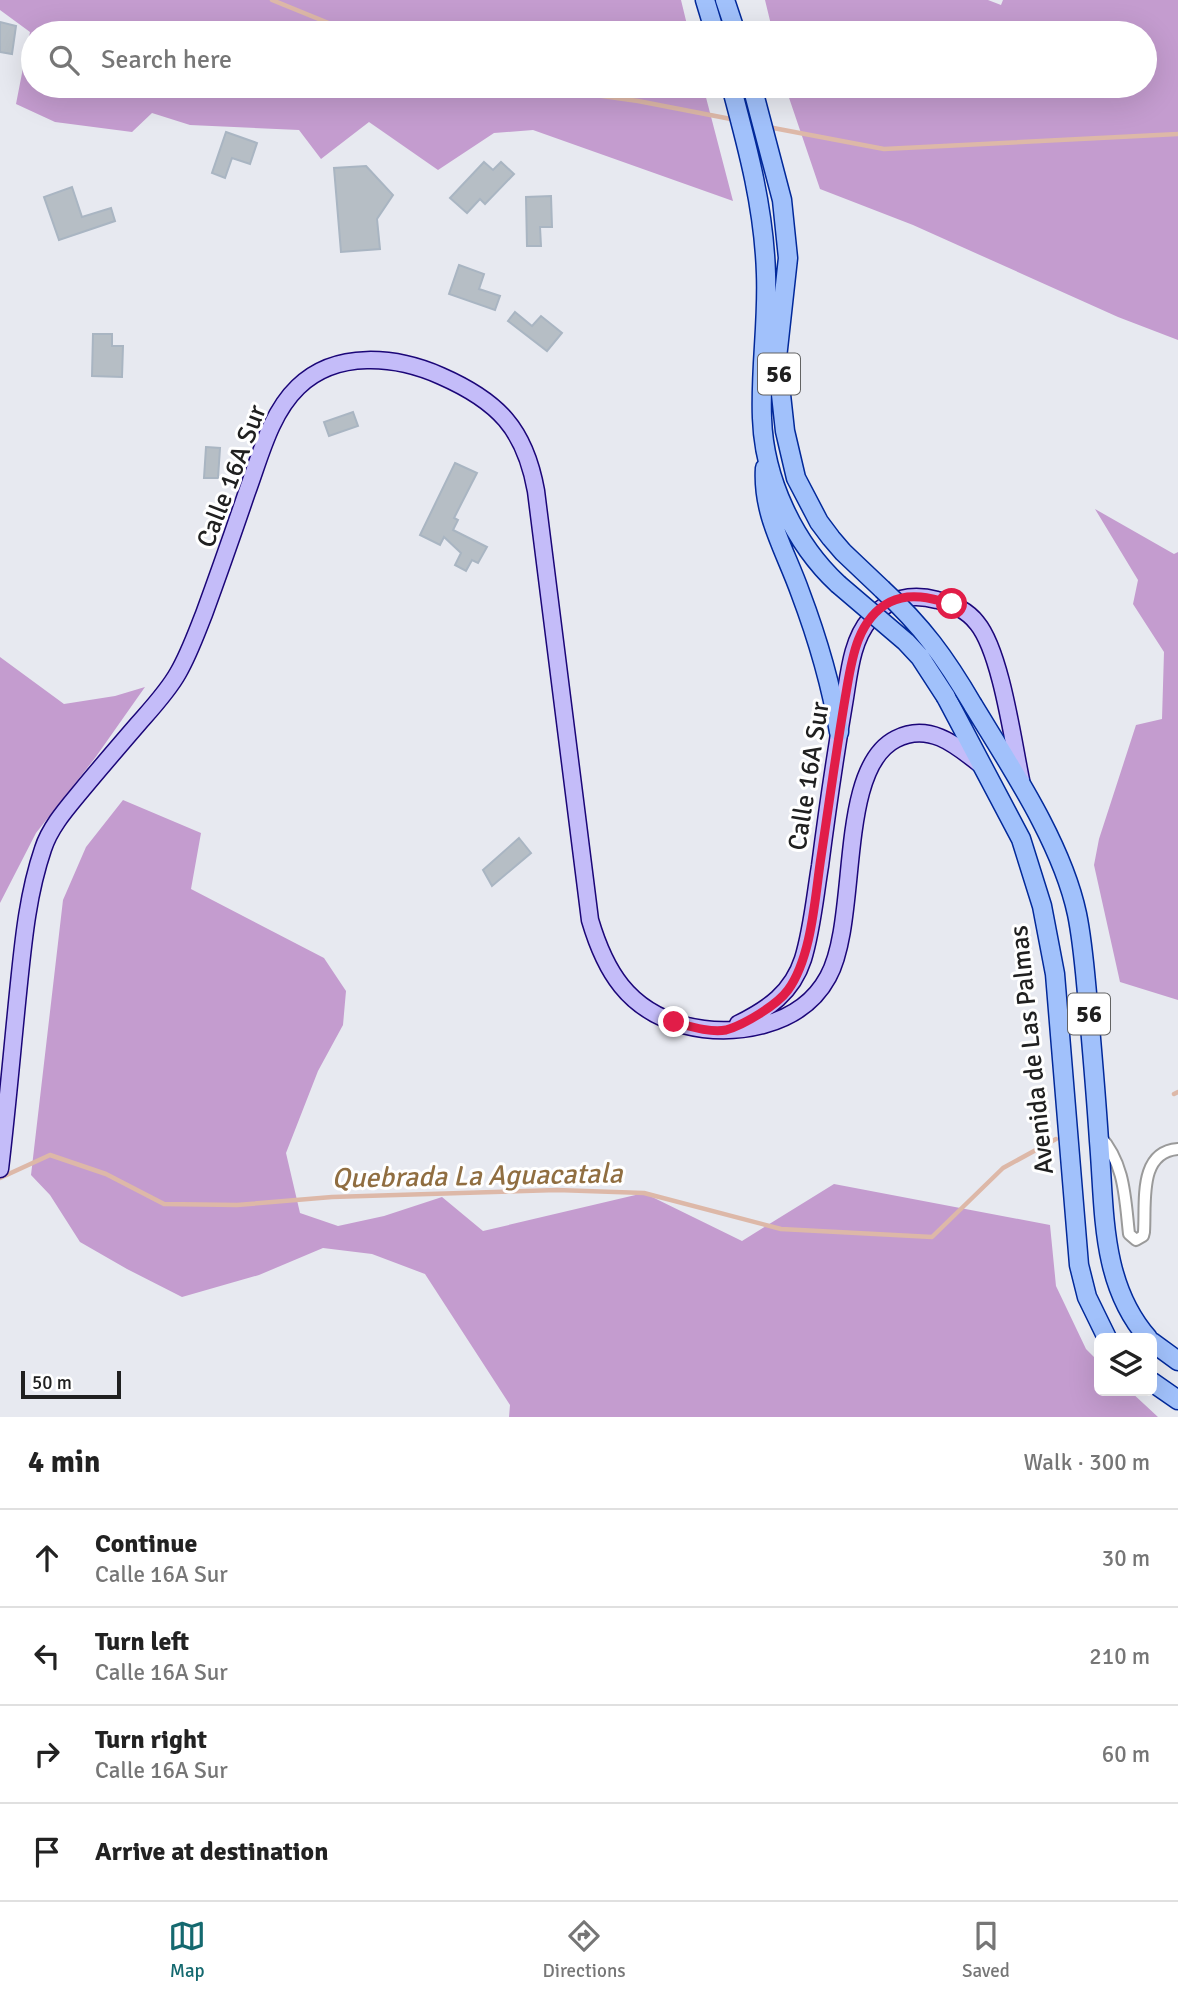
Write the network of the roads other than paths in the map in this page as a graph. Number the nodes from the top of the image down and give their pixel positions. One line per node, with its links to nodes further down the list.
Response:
1 (705, 0): 3 (main road)
2 (725, 0): 4 (main road)
3 (711, 21)
4 (732, 21)
5 (734, 98): 7 (main road, Avenida de Las Palmas / 56)
6 (756, 98): 10 (main road, 56, bridge)
7 (766, 450): 8 (main road); 9 (main road, Avenida de Las Palmas / 56, bridge)
8 (839, 732): 10 (main road, Calle 16A Sur); 11 (main road, Calle 16A Sur)
9 (983, 766): 11 (main road, Calle 16A Sur); 17 (main road, Avenida de Las Palmas / 56)
10 (1023, 786): 12 (main road, 56)
11 (726, 1030): 14 (main road, Calle 16A Sur)
12 (1099, 1135): 15 (street); 16 (main road, 56)
13 (1178, 1149): 15 (street)
14 (0, 1169)
15 (1122, 1181): 16 (street)
16 (1102, 1183): 18 (main road, 56)
17 (1105, 1333)
18 (1144, 1333)
19 (1157, 1346): 20 (main road)
20 (1178, 1361)
21 (1157, 1385): 22 (main road)
22 (1178, 1400)

